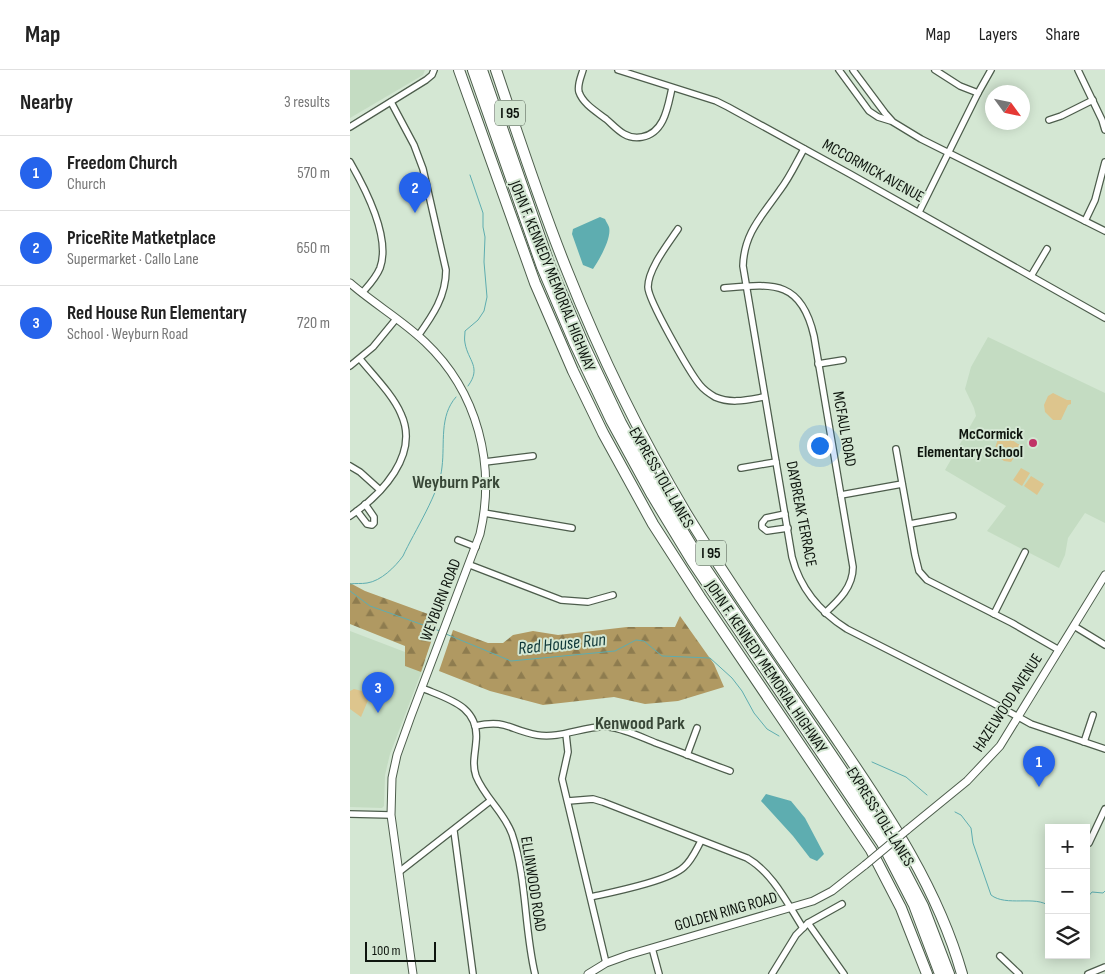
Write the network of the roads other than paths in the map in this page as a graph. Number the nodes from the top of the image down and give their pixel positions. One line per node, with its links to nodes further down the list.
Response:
1 (434, 70): 16 (street)
2 (459, 70): 107 (highway, JOHN F. KENNEDY MEMORIAL HIGHWAY / I 95)
3 (474, 70): 108 (highway, EXPRESS TOLL LANES)
4 (482, 70): 109 (highway, EXPRESS TOLL LANES)
5 (496, 70): 110 (highway, JOHN F. KENNEDY MEMORIAL HIGHWAY / I 95)
6 (584, 70): 13 (street)
7 (618, 70): 13 (street, MCCORMICK AVENUE)
8 (839, 70): 18 (street)
9 (852, 70): 18 (street)
10 (935, 70): 14 (street)
11 (992, 70): 14 (street)
12 (1078, 70): 15 (street)
13 (672, 88): 21 (street, MCCORMICK AVENUE)
14 (978, 93): 22 (street)
15 (1092, 100): 17 (street); 20 (street)
16 (391, 102): 19 (street); 37 (street)
17 (1049, 120)
18 (893, 122): 22 (street)
19 (350, 127)
20 (1105, 130)
21 (804, 149): 25 (street, MCCORMICK AVENUE); 32 (street, DAYBREAK TERRACE)
22 (949, 152): 25 (street); 26 (street)
23 (350, 162): 34 (street)
24 (1105, 162): 26 (street)
25 (919, 212): 30 (street, MCCORMICK AVENUE)
26 (1084, 221): 28 (street)
27 (678, 230): 42 (street)
28 (1105, 231)
29 (1047, 249): 30 (street)
30 (1031, 276): 35 (street, MCCORMICK AVENUE)
31 (350, 283): 34 (street, WEYBURN ROAD)
32 (745, 286): 33 (street, MCFAUL ROAD); 40 (street, MCFAUL ROAD); 42 (street, DAYBREAK TERRACE)
33 (724, 288)
34 (362, 294): 36 (street, WEYBURN ROAD)
35 (1105, 318)
36 (396, 319): 37 (street, WEYBURN ROAD); 38 (street)
37 (418, 336): 45 (street, WEYBURN ROAD)
38 (360, 359): 41 (street); 50 (street)
39 (843, 360): 40 (street)
40 (818, 364): 51 (street, MCFAUL ROAD)
41 (350, 366)
42 (764, 397): 46 (street, DAYBREAK TERRACE)
43 (896, 449): 49 (street)
44 (532, 456): 45 (street)
45 (485, 462): 54 (street, WEYBURN ROAD)
46 (776, 462): 48 (street); 55 (street, DAYBREAK TERRACE)
47 (350, 466): 50 (street)
48 (741, 468)
49 (902, 484): 51 (street); 58 (street)
50 (380, 490): 52 (street)
51 (841, 495): 67 (street, MCFAUL ROAD)
52 (365, 504): 53 (street); 53 (street)
53 (357, 511): 56 (street)
54 (484, 514): 59 (street); 62 (street, WEYBURN ROAD)
55 (785, 514): 60 (street, DAYBREAK TERRACE); 60 (street)
56 (350, 516)
57 (953, 516): 58 (street)
58 (910, 524): 68 (street)
59 (572, 528)
60 (788, 528): 67 (street, DAYBREAK TERRACE)
61 (458, 540): 62 (street)
62 (476, 547): 64 (street, WEYBURN ROAD)
63 (1025, 552): 68 (street)
64 (470, 564): 66 (street); 72 (street, WEYBURN ROAD)
65 (1105, 575): 69 (street, HAZELWOOD AVENUE)
66 (613, 595)
67 (825, 613): 74 (street, DAYBREAK TERRACE)
68 (994, 614): 71 (street)
69 (1074, 626): 70 (street); 71 (street, HAZELWOOD AVENUE)
70 (1105, 645)
71 (1060, 650): 74 (street, HAZELWOOD AVENUE)
72 (422, 688): 75 (street); 86 (street, WEYBURN ROAD)
73 (1092, 715): 78 (street)
74 (1018, 717): 78 (street, DAYBREAK TERRACE); 90 (street, HAZELWOOD AVENUE, bridge)
75 (475, 726): 77 (street); 82 (street, ELLINWOOD ROAD)
76 (697, 728): 80 (street)
77 (566, 734): 80 (street); 83 (street)
78 (1084, 742): 79 (street, DAYBREAK TERRACE)
79 (1105, 748)
80 (687, 755): 81 (street)
81 (730, 771)
82 (490, 801): 87 (street); 102 (street, ELLINWOOD ROAD)
83 (568, 801): 88 (street); 92 (street)
84 (1105, 808): 89 (street)
85 (350, 814): 86 (street)
86 (391, 815): 91 (street, WEYBURN ROAD)
87 (454, 831): 91 (street); 101 (street)
88 (701, 841): 92 (street); 94 (street)
89 (1090, 842)
90 (865, 865): 94 (street, GOLDEN RING ROAD)
91 (399, 872): 100 (street, WEYBURN ROAD)
92 (591, 897): 98 (street)
93 (842, 904): 95 (street)
94 (790, 908): 95 (street); 96 (street, GOLDEN RING ROAD)
95 (805, 926): 105 (street); 106 (street)
96 (652, 948): 98 (street, GOLDEN RING ROAD); 104 (street)
97 (1000, 956): 111 (street)
98 (606, 963): 103 (street, GOLDEN RING ROAD)
99 (1105, 967): 112 (street)
100 (413, 974)
101 (473, 974)
102 (535, 974)
103 (588, 974)
104 (659, 974)
105 (772, 974)
106 (844, 974)
107 (927, 974)
108 (940, 974)
109 (949, 974)
110 (962, 974)
111 (1019, 974)
112 (1088, 974)

